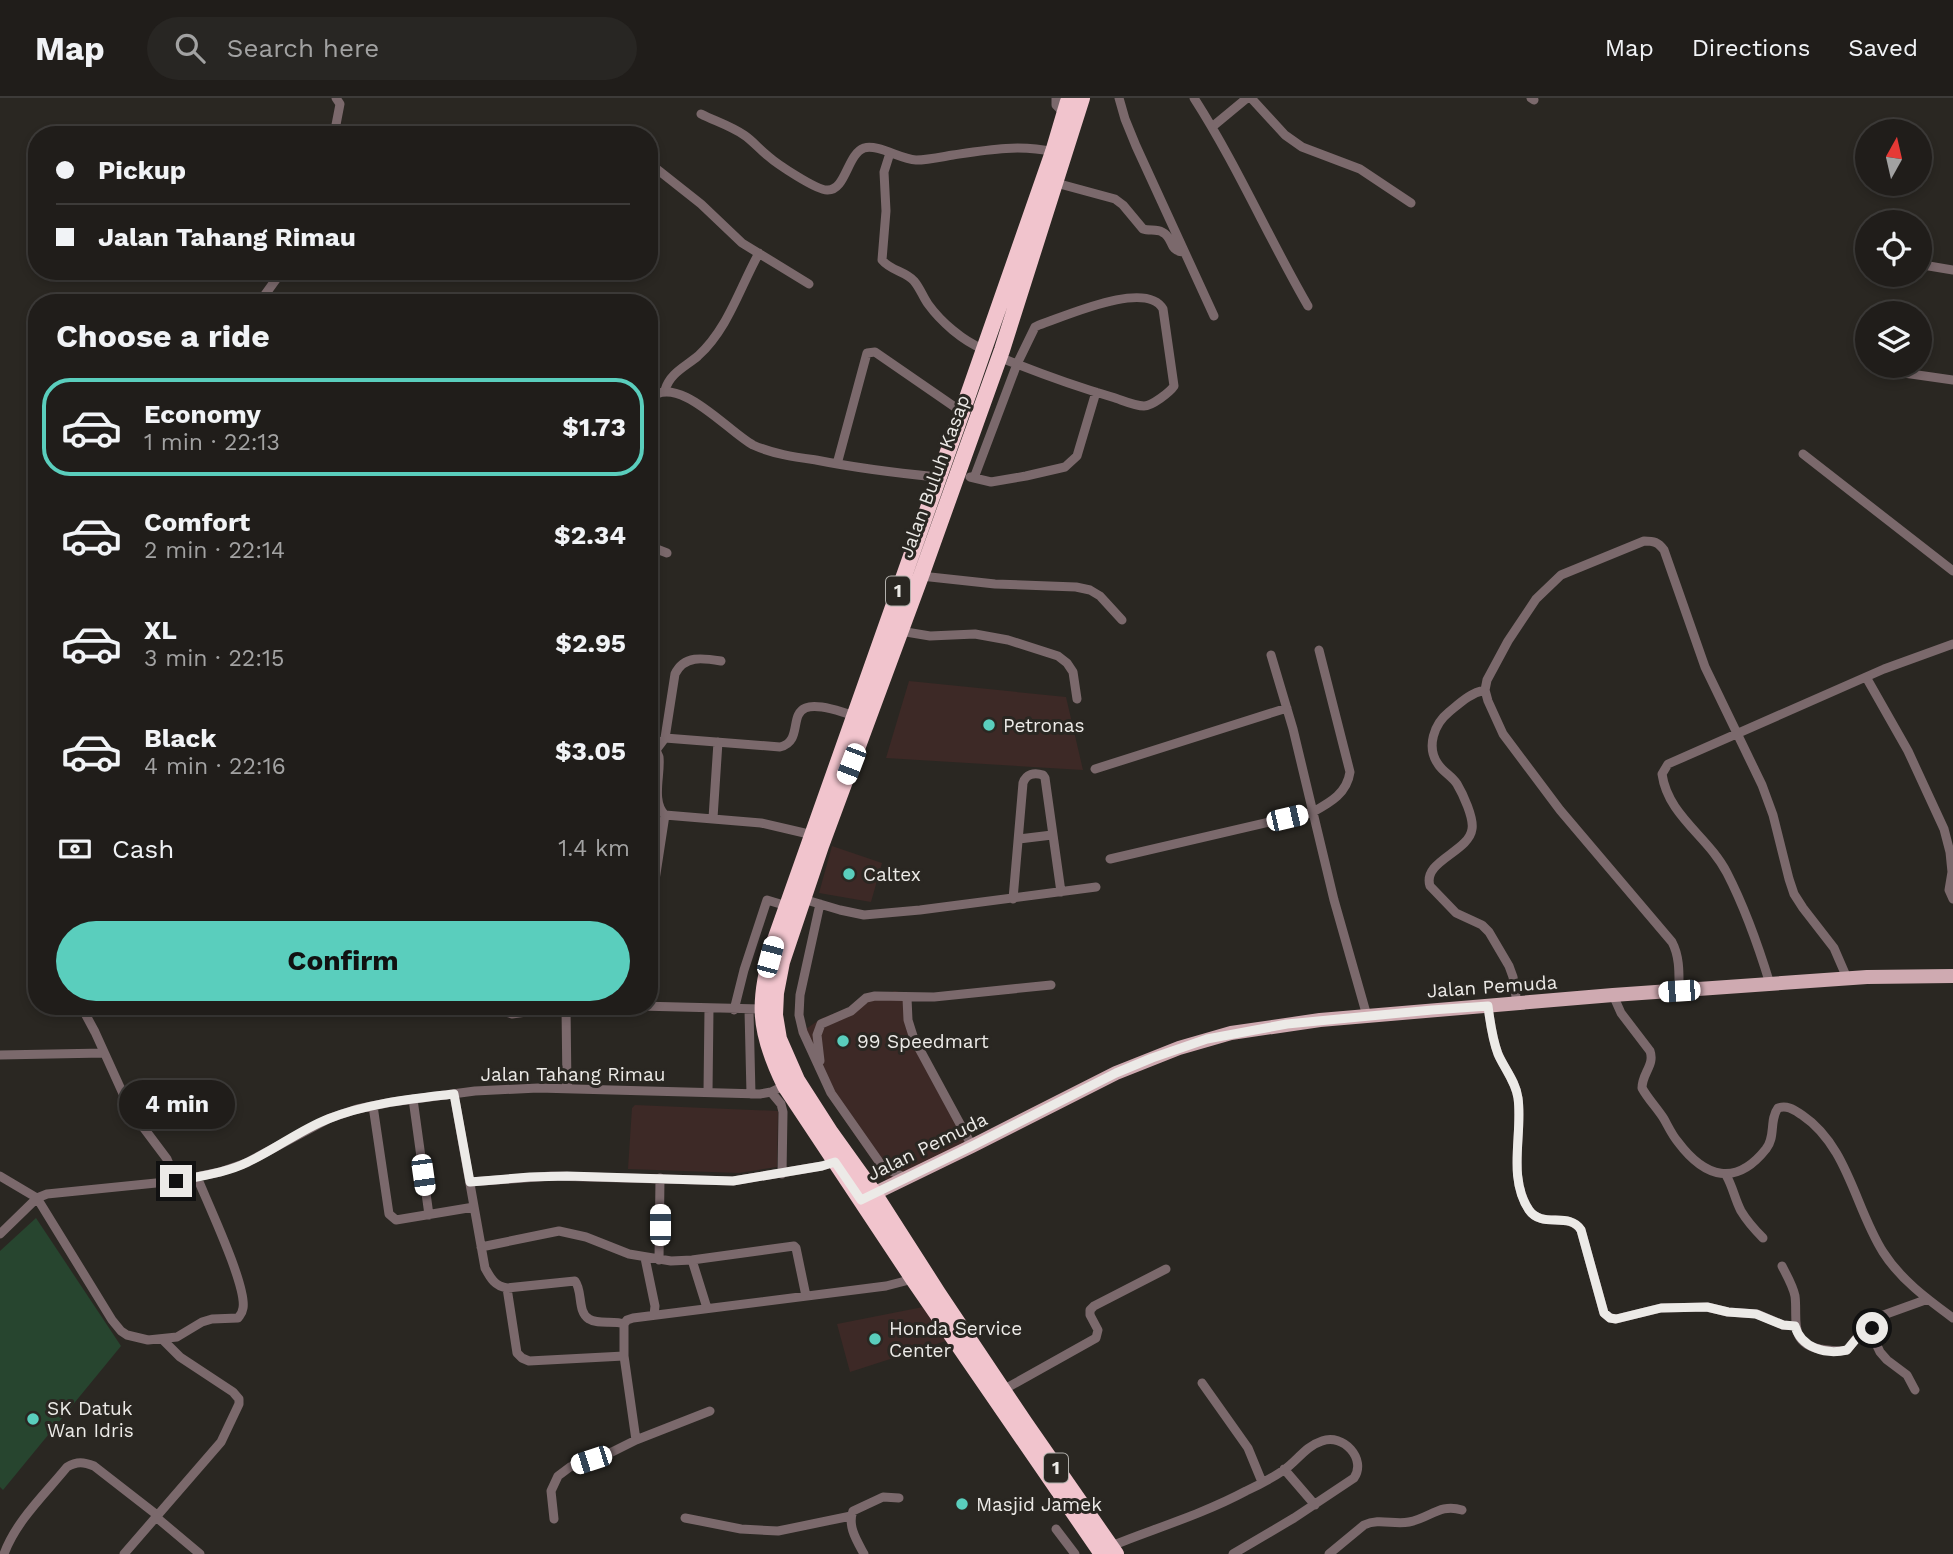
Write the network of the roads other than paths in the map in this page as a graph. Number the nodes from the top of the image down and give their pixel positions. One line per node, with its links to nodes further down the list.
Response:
1 (336, 98): 9 (street)
2 (1056, 98): 7 (street)
3 (1082, 98): 14 (highway, Jalan Buluh Kasap / 1)
4 (1119, 98): 16 (street)
5 (1194, 98): 10 (street)
6 (1249, 98): 10 (street); 15 (street)
7 (1067, 106): 11 (highway, Jalan Buluh Kasap / 1)
8 (701, 114): 12 (street)
9 (336, 126)
10 (1212, 127): 21 (street)
11 (1053, 152): 12 (street); 23 (highway, Jalan Buluh Kasap / 1)
12 (890, 153): 23 (street)
13 (658, 170): 17 (street)
14 (1056, 183): 16 (street); 24 (highway, Jalan Buluh Kasap / 1)
15 (1411, 203)
16 (1183, 252): 22 (street)
17 (759, 253): 20 (street); 29 (street)
18 (1932, 267): 19 (street)
19 (1953, 271)
20 (809, 284)
21 (1308, 306)
22 (1214, 316)
23 (985, 344): 24 (highway); 27 (highway, Jalan Buluh Kasap / 1)
24 (1001, 351): 25 (street); 27 (highway, Jalan Buluh Kasap / 1)
25 (1017, 365): 31 (street); 31 (street); 37 (street)
26 (1932, 377): 28 (street)
27 (983, 378): 32 (highway, Jalan Buluh Kasap / 1); 35 (highway, Jalan Buluh Kasap / 1)
28 (1953, 380)
29 (665, 390): 30 (street); 34 (street)
30 (658, 392)
31 (1096, 392): 37 (street)
32 (962, 412): 34 (street); 36 (highway, Jalan Buluh Kasap / 1)
33 (1803, 454): 40 (street)
34 (836, 464): 36 (street)
35 (957, 472): 37 (street); 41 (highway, Jalan Buluh Kasap / 1)
36 (937, 477): 52 (highway, Jalan Buluh Kasap / 1)
37 (974, 478)
38 (658, 550): 39 (street)
39 (667, 554)
40 (1953, 571)
41 (921, 576): 42 (street); 43 (highway, Jalan Buluh Kasap / 1)
42 (1122, 620)
43 (900, 631): 50 (street); 69 (highway, Jalan Buluh Kasap / 1)
44 (1953, 644): 48 (street)
45 (1319, 650): 59 (street)
46 (1271, 655): 51 (street)
47 (721, 660): 54 (street)
48 (1866, 677): 53 (street); 71 (street)
49 (1485, 690): 53 (street); 78 (street); 81 (street)
50 (1077, 699)
51 (1287, 708): 57 (street); 59 (street)
52 (854, 716): 55 (street); 62 (highway, Jalan Buluh Kasap / 1)
53 (1737, 733): 75 (street); 76 (street)
54 (665, 738): 55 (street); 56 (street)
55 (718, 742): 61 (street)
56 (658, 743)
57 (1095, 769)
58 (658, 806): 60 (street)
59 (1313, 811): 65 (street); 89 (street)
60 (665, 815): 61 (street); 66 (street)
61 (713, 818): 62 (street)
62 (813, 835): 73 (highway, Jalan Buluh Kasap / 1)
63 (1052, 835): 64 (street); 64 (street); 68 (street)
64 (1019, 839): 70 (street)
65 (1110, 859)
66 (658, 860)
67 (1096, 887): 68 (street)
68 (1061, 892): 70 (street)
69 (803, 899): 72 (street); 93 (highway, Jalan Buluh Kasap / 1)
70 (1013, 899): 72 (street)
71 (1953, 899)
72 (820, 904): 92 (street)
73 (788, 906): 85 (street); 86 (highway, Jalan Buluh Kasap / 1)
74 (1953, 976): 75 (main road, Jalan Pemuda)
75 (1847, 978): 76 (main road, Jalan Pemuda)
76 (1770, 984): 78 (main road, Jalan Pemuda)
77 (1051, 985): 80 (street)
78 (1679, 991): 79 (main road, Jalan Pemuda)
79 (1613, 995): 81 (main road, Jalan Pemuda); 103 (street)
80 (907, 998): 92 (street); 100 (street)
81 (1517, 1003): 82 (main road, Jalan Pemuda)
82 (1488, 1006): 89 (main road, Jalan Pemuda); 131 (street)
83 (658, 1007): 84 (street)
84 (709, 1009): 85 (street); 95 (street)
85 (734, 1010): 86 (street)
86 (755, 1010): 93 (highway, Jalan Buluh Kasap / 1); 97 (street)
87 (85, 1015): 90 (street)
88 (568, 1015): 94 (street)
89 (1367, 1016): 100 (main road, Jalan Pemuda)
90 (104, 1053): 91 (street); 108 (street)
91 (0, 1055)
92 (821, 1070): 107 (street)
93 (784, 1086): 97 (street, Jalan Tahang Rimau); 101 (highway, Jalan Buluh Kasap / 1); 102 (street); 110 (highway, Jalan Buluh Kasap / 1)
94 (567, 1088): 95 (street, Jalan Tahang Rimau); 96 (street, Jalan Tahang Rimau)
95 (708, 1092): 97 (street, Jalan Tahang Rimau)
96 (454, 1094): 98 (street, Jalan Tahang Rimau); 109 (street)
97 (751, 1094)
98 (413, 1099): 99 (street, Jalan Tahang Rimau); 113 (street)
99 (373, 1106): 105 (street, Jalan Tahang Rimau); 113 (street)
100 (972, 1146): 107 (main road, Jalan Pemuda)
101 (835, 1162): 102 (street); 110 (highway, Jalan Buluh Kasap / 1)
102 (782, 1174): 106 (street)
103 (1726, 1175): 115 (street); 125 (street)
104 (0, 1176): 111 (street)
105 (197, 1177): 108 (street, Jalan Tahang Rimau); 132 (street)
106 (660, 1178): 109 (street); 118 (street)
107 (906, 1178): 110 (main road, Jalan Pemuda)
108 (176, 1181): 111 (street, Jalan Tahang Rimau)
109 (470, 1182): 112 (street)
110 (868, 1197): 122 (highway, Jalan Buluh Kasap / 1); 135 (highway, Jalan Buluh Kasap / 1)
111 (37, 1198): 114 (street); 132 (street)
112 (474, 1207): 113 (street); 116 (street)
113 (429, 1215)
114 (0, 1234)
115 (1763, 1238)
116 (481, 1247): 117 (street); 123 (street)
117 (645, 1258): 118 (street); 127 (street)
118 (659, 1259): 119 (street)
119 (692, 1260): 124 (street); 126 (street)
120 (1782, 1266): 131 (street)
121 (1166, 1269): 135 (street)
122 (913, 1279): 124 (street); 149 (highway, Jalan Buluh Kasap / 1)
123 (508, 1288): 130 (street); 133 (street)
124 (806, 1296): 126 (street)
125 (1928, 1299): 128 (street); 129 (street)
126 (707, 1308): 127 (street)
127 (654, 1315): 130 (street)
128 (1953, 1318)
129 (1871, 1321): 131 (street); 136 (street)
130 (624, 1324): 133 (street)
131 (1795, 1326)
132 (162, 1339): 144 (street)
133 (624, 1356): 138 (street)
134 (1202, 1383): 140 (street)
135 (1003, 1390): 149 (highway, Jalan Buluh Kasap / 1)
136 (1915, 1390)
137 (710, 1411): 138 (street)
138 (636, 1440): 147 (street)
139 (1284, 1469): 140 (street); 142 (street); 142 (street)
140 (1262, 1482): 149 (street)
141 (900, 1498): 145 (street)
142 (1315, 1505): 155 (street)
143 (1462, 1510): 156 (street)
144 (157, 1516): 150 (street); 151 (street); 152 (street)
145 (851, 1516): 146 (street); 153 (street)
146 (685, 1518)
147 (554, 1519)
148 (1056, 1529): 154 (street)
149 (1110, 1551)
150 (4, 1554)
151 (124, 1554)
152 (200, 1554)
153 (864, 1554)
154 (1075, 1554)
155 (1233, 1554)
156 (1329, 1554)

